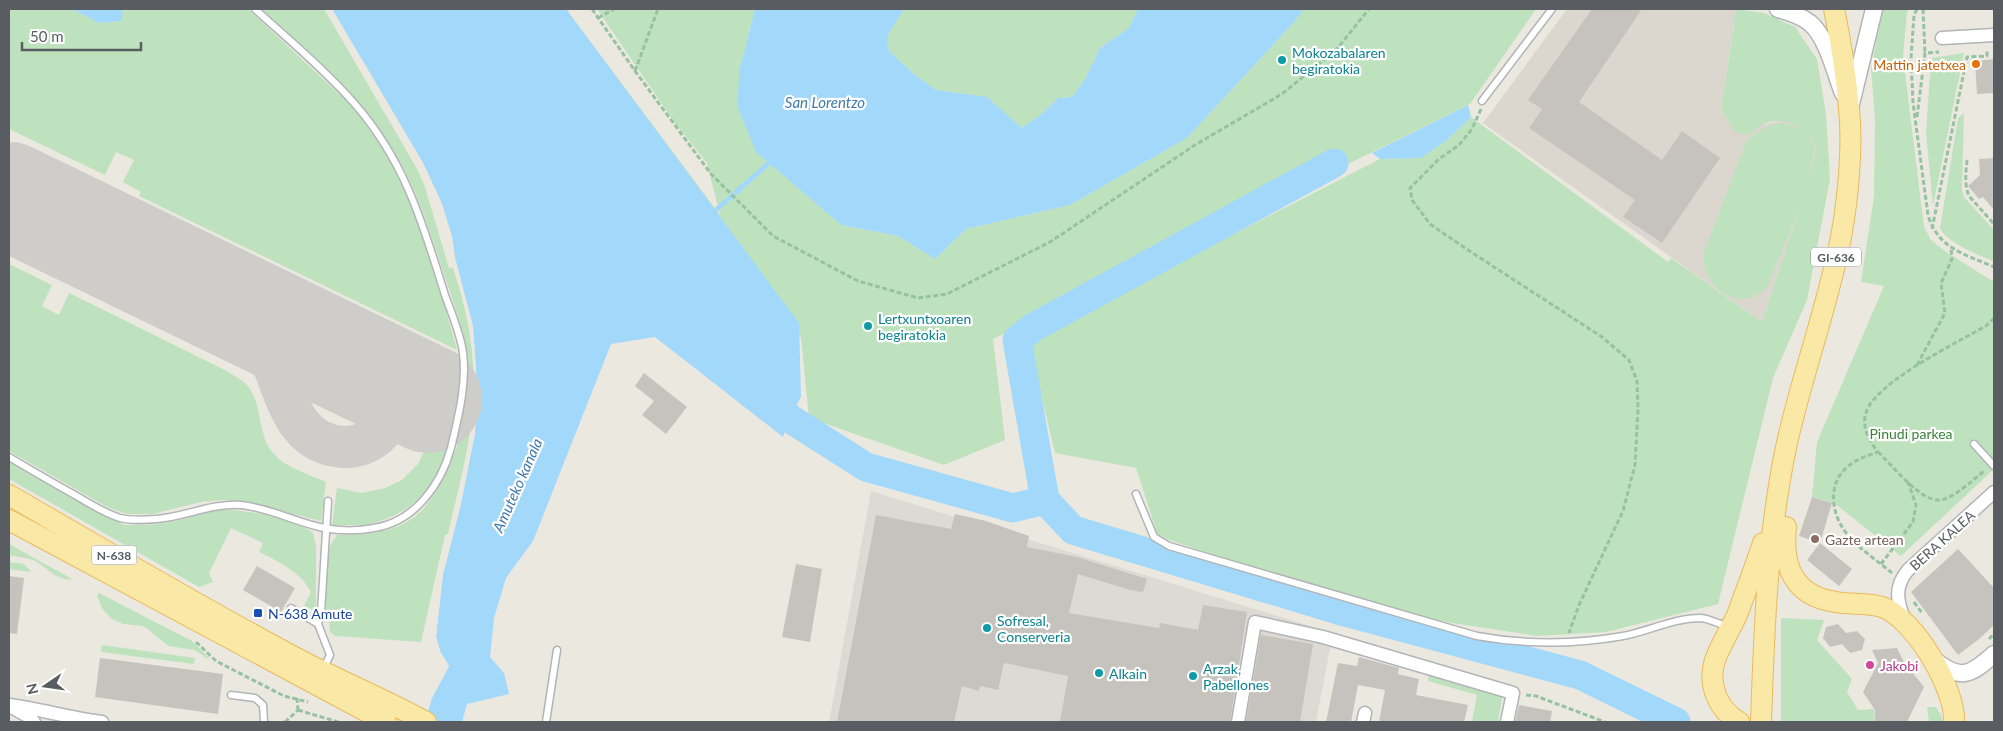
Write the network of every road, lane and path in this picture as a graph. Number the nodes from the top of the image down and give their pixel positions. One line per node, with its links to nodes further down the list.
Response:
1 (255, 9): 42 (lane)
2 (592, 9): 12 (path)
3 (614, 9): 12 (path)
4 (658, 9): 19 (path)
5 (1369, 9): 19 (path)
6 (1552, 9): 20 (lane)
7 (1778, 9): 21 (street)
8 (1834, 9): 21 (main road, GI-636)
9 (1874, 9): 21 (street)
10 (1917, 9): 22 (path)
11 (1923, 9): 18 (path)
12 (598, 18): 19 (path)
13 (1994, 35): 14 (street)
14 (1942, 45): 18 (path)
15 (1987, 48): 16 (path); 17 (path); 25 (path)
16 (1994, 48)
17 (1978, 49)
18 (1925, 53): 22 (path)
19 (635, 71)
20 (1482, 101): 51 (path)
21 (1850, 111): 30 (main road, GI-636)
22 (1916, 120): 25 (path)
23 (1967, 160): 24 (path)
24 (1994, 224)
25 (1932, 229): 26 (path)
26 (1951, 248): 27 (path); 29 (path)
27 (1994, 267)
28 (1994, 318): 29 (path)
29 (1916, 366): 32 (path)
30 (1799, 398): 40 (main road, GI-636); 47 (main road)
31 (1974, 444): 34 (lane)
32 (1878, 452): 35 (path); 43 (path)
33 (9, 457): 42 (lane)
34 (1993, 465): 35 (path)
35 (1906, 480): 43 (path)
36 (1994, 492): 44 (street, BERA KALEA)
37 (9, 494): 55 (main road, N-638)
38 (1136, 494): 51 (lane)
39 (328, 501): 42 (lane)
40 (1776, 503): 49 (main road); 61 (main road, GI-636)
41 (9, 520): 68 (main road, N-638)
42 (325, 528): 48 (lane)
43 (1881, 564): 44 (path)
44 (1900, 580): 46 (path); 47 (street, BERA KALEA)
45 (291, 608): 48 (lane)
46 (1926, 619)
47 (1904, 622): 54 (main road)
48 (318, 624): 55 (lane)
49 (1731, 628): 51 (lane); 74 (main road)
50 (194, 639): 58 (path)
51 (1565, 643)
52 (557, 650): 70 (lane)
53 (1994, 654): 54 (street)
54 (1930, 656): 75 (main road)
55 (322, 671): 69 (main road, N-638)
56 (1513, 693): 71 (street); 72 (street); 73 (path)
57 (231, 695): 65 (lane)
58 (309, 702)
59 (9, 705): 60 (street); 62 (street)
60 (40, 709): 62 (street); 63 (street)
61 (1761, 715)
62 (33, 720)
63 (79, 721): 64 (street)
64 (102, 722)
65 (264, 722)
66 (285, 722): 67 (path)
67 (338, 722)
68 (386, 722)
69 (426, 722)
70 (546, 722)
71 (1238, 722)
72 (1508, 722)
73 (1605, 722)
74 (1740, 722)
75 (1954, 722)

